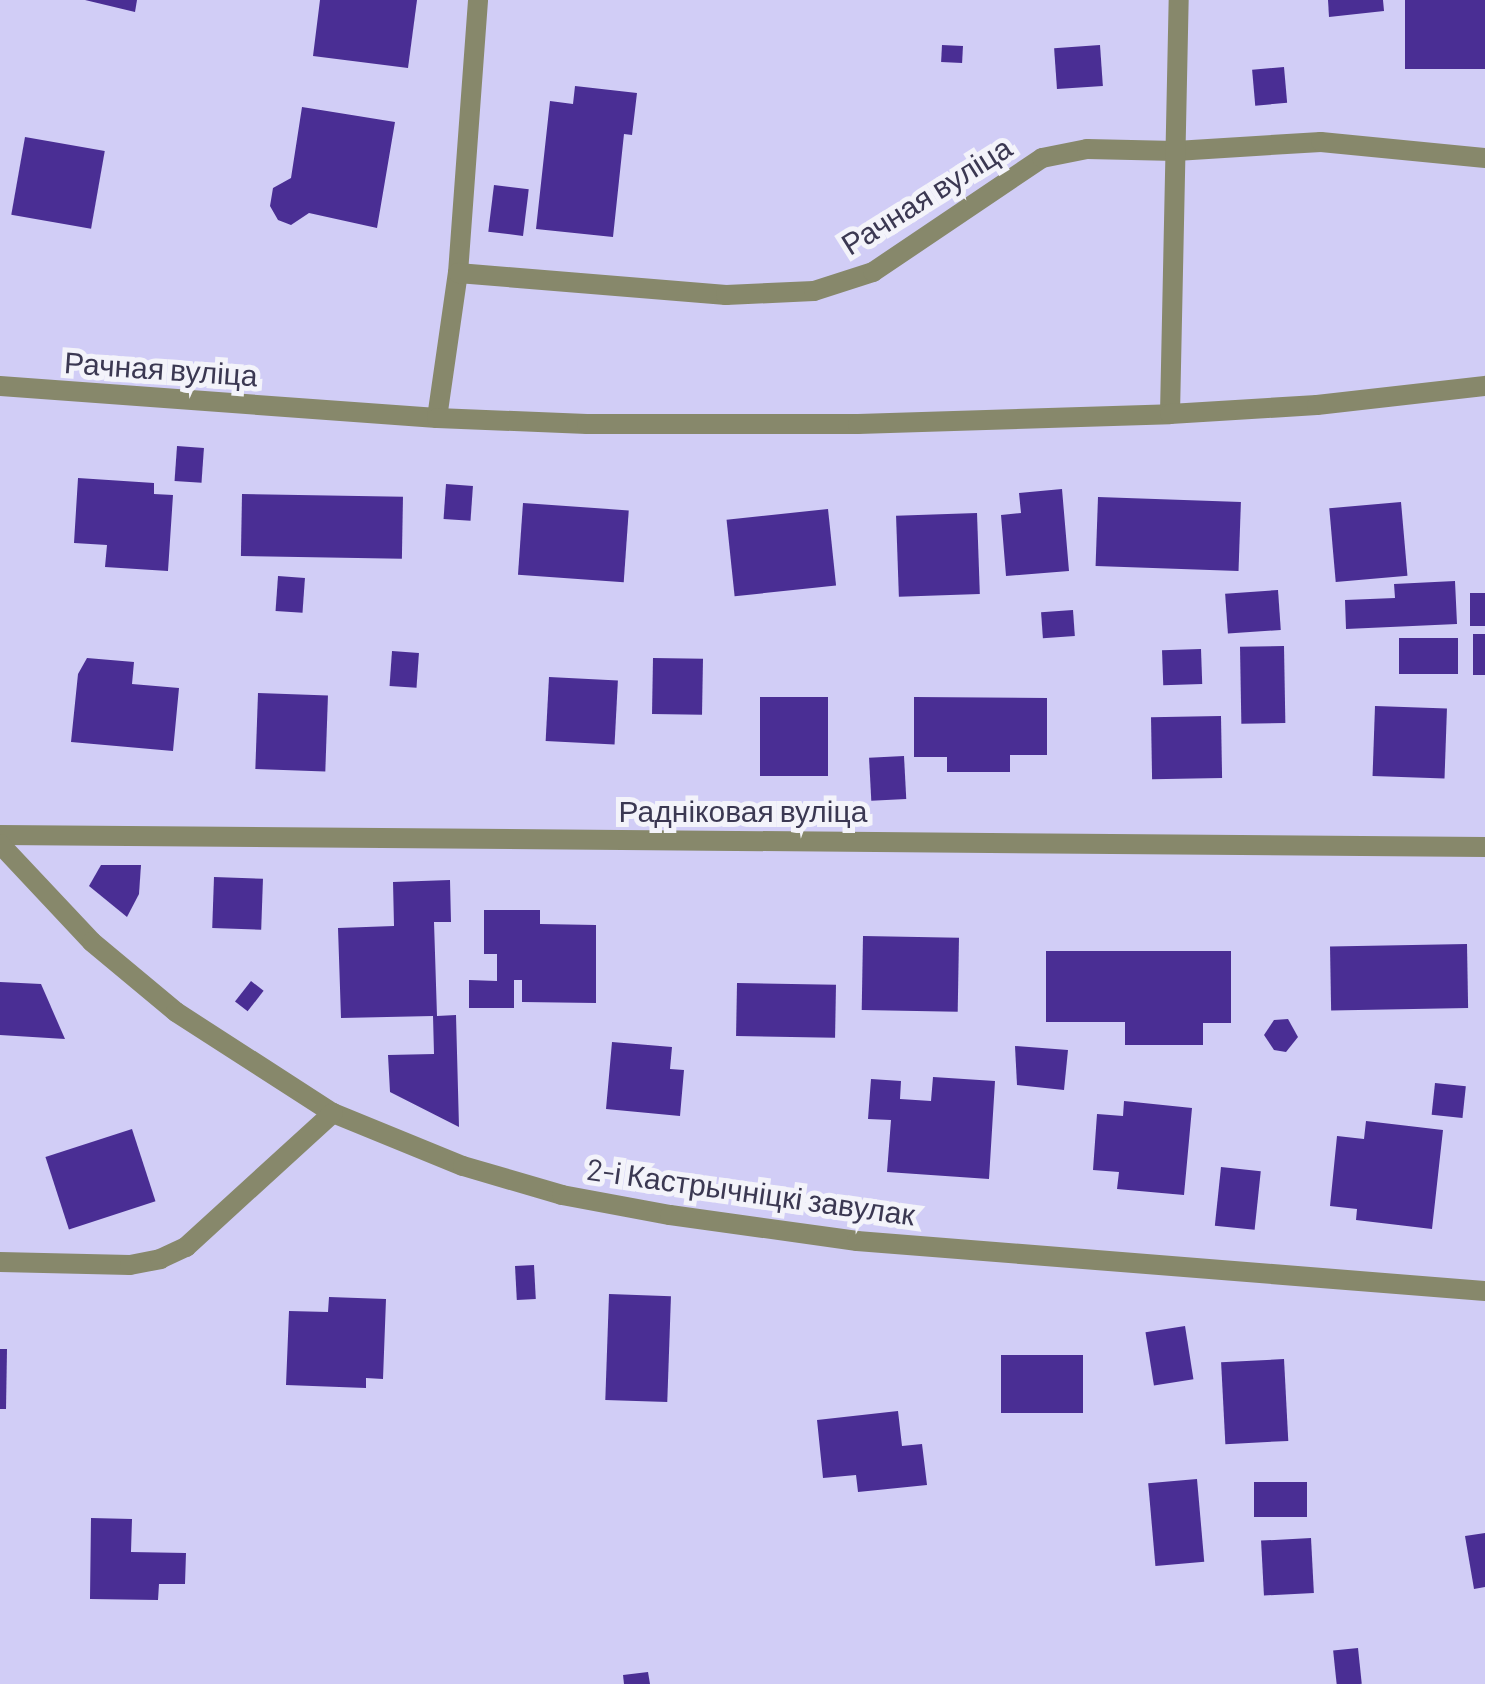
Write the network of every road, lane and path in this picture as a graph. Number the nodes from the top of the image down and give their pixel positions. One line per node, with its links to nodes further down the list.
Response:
1 (478, 0): 5 (street)
2 (1179, 0): 3 (street)
3 (1176, 151): 4 (street, Рачная вуліца); 5 (street, Рачная вуліца); 8 (street)
4 (1485, 158)
5 (458, 273): 9 (street)
6 (0, 386): 9 (street, Рачная вуліца)
7 (1485, 386): 8 (street, Рачная вуліца)
8 (1170, 414): 9 (street, Рачная вуліца)
9 (437, 418)
10 (0, 834): 12 (street, Радніковая вуліца)
11 (0, 844): 13 (street, 2-і Кастрычніцкі завулак)
12 (1485, 846)
13 (333, 1113): 14 (street); 15 (street, 2-і Кастрычніцкі завулак)
14 (0, 1262)
15 (1485, 1291)

